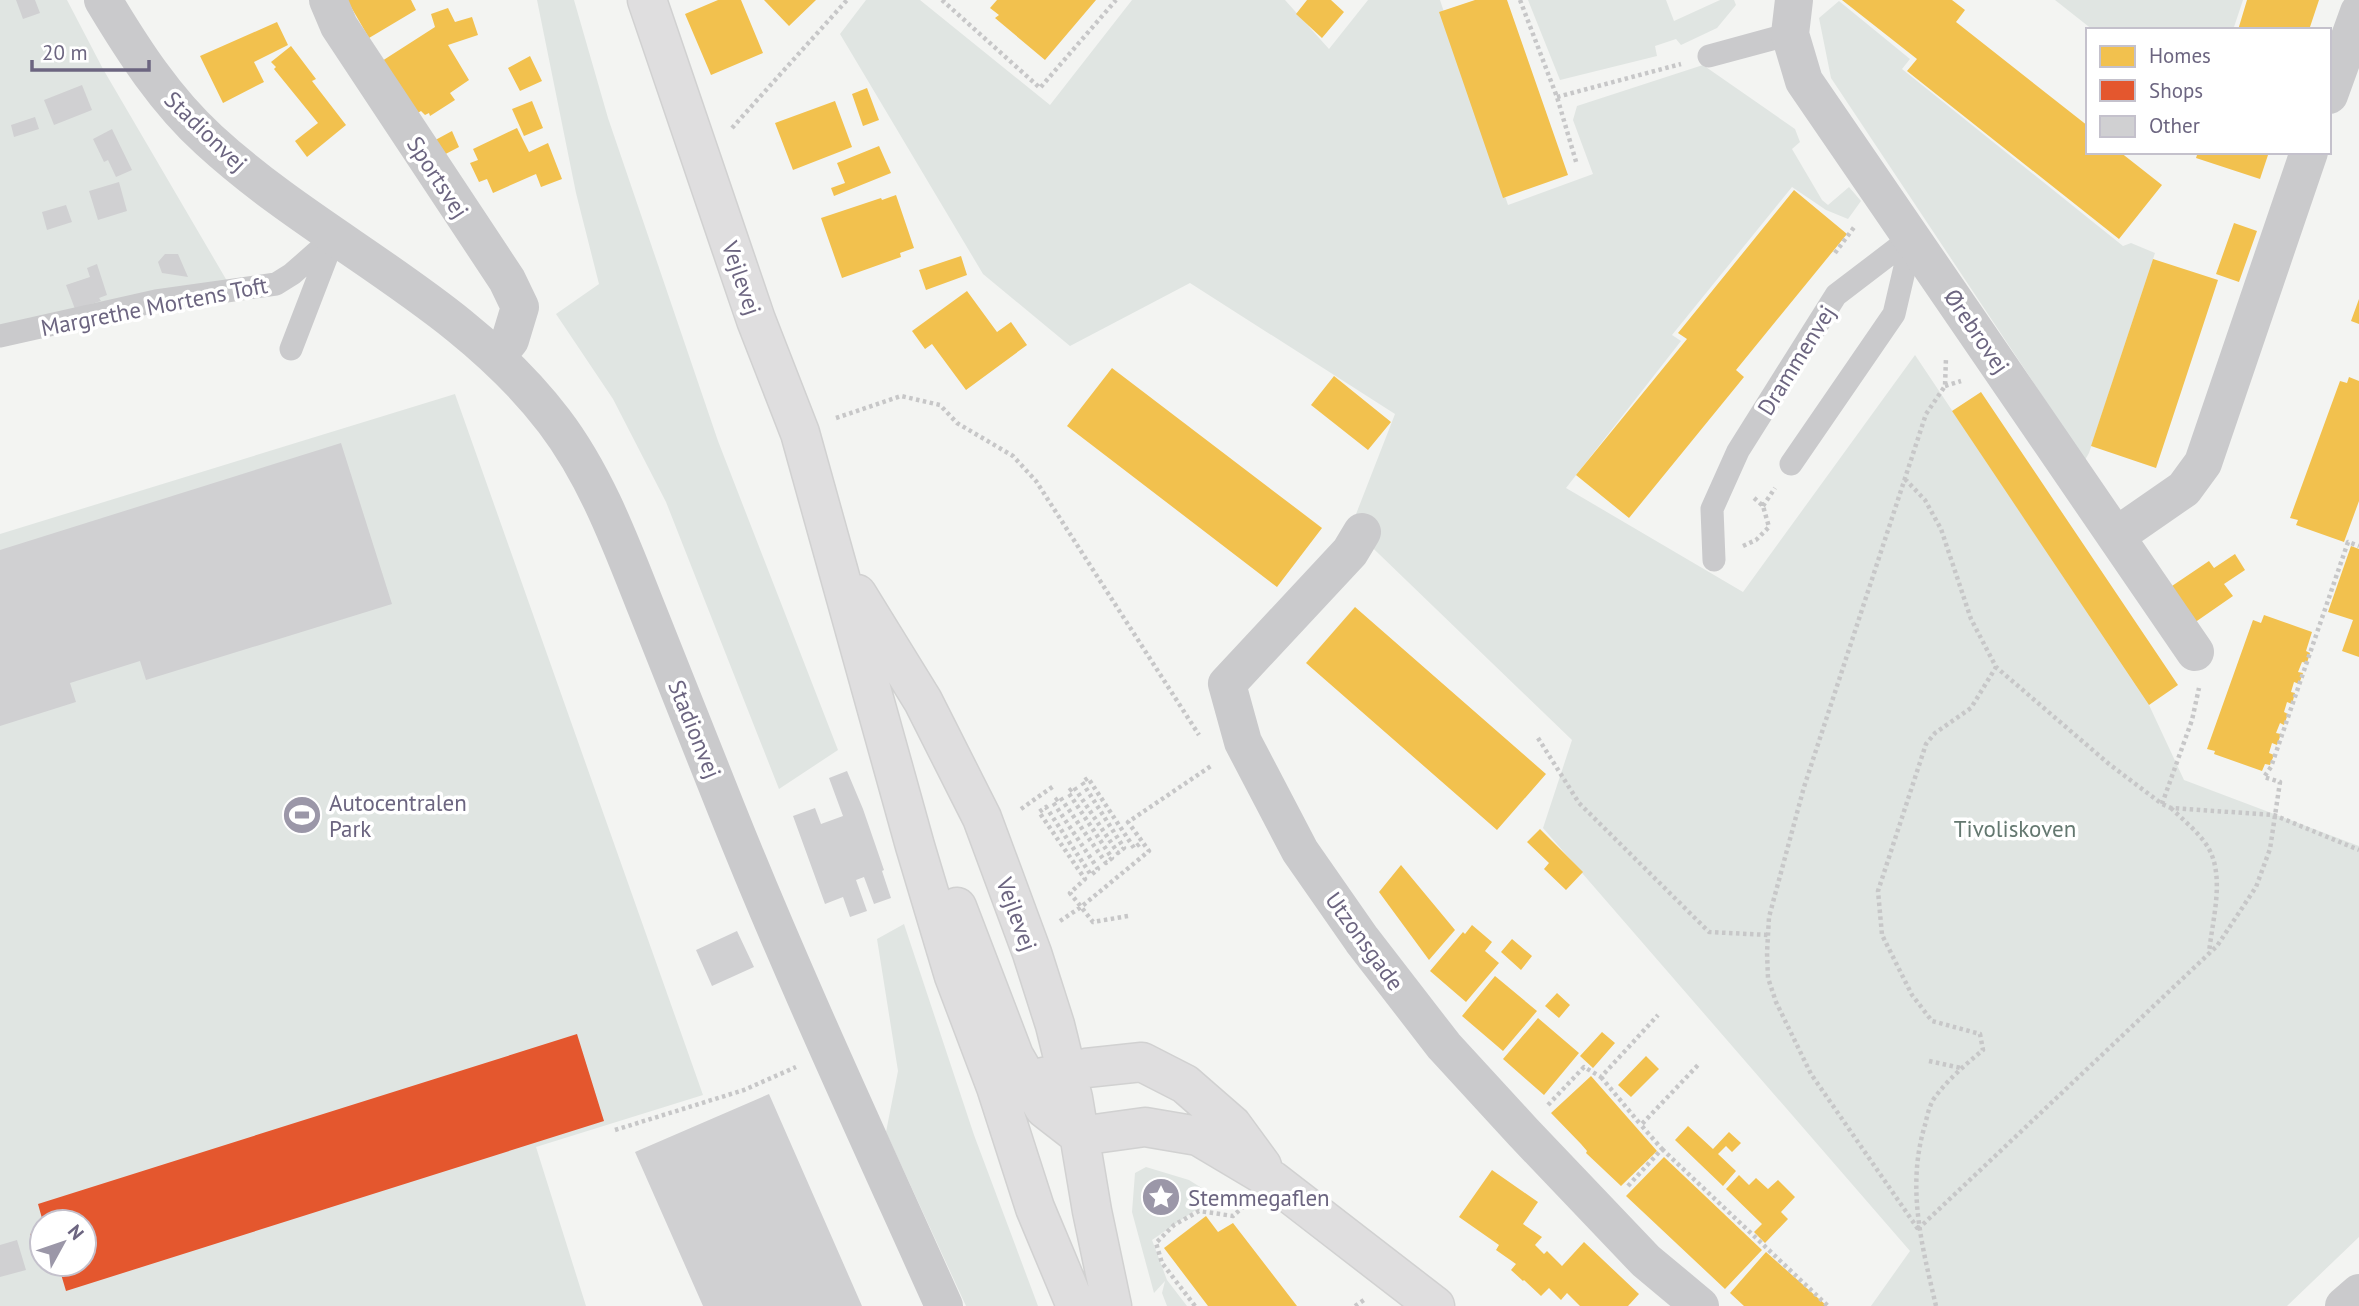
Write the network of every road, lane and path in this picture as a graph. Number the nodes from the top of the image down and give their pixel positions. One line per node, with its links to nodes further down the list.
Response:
1 (103, 0): 17 (street, Stadionvej)
2 (328, 0): 22 (street, Sportsvej)
3 (647, 0): 14 (main road, Vejlevej)
4 (847, 0): 14 (path)
5 (942, 0): 6 (path)
6 (1115, 0)
7 (1520, 0): 12 (path)
8 (2359, 12): 11 (street)
9 (1792, 17): 10 (lane); 16 (street, Ørebrovej)
10 (1709, 56): 12 (path)
11 (2331, 89)
12 (1557, 97): 15 (path)
13 (2308, 154): 29 (street)
14 (704, 160): 24 (main road, Vejlevej)
15 (1577, 165)
16 (1882, 193): 18 (street, Ørebrovej); 19 (path)
17 (334, 237): 20 (lane, Margrethe Mortens Toft); 21 (lane); 22 (street, Stadionvej)
18 (1912, 237): 19 (lane, Drammenvej); 25 (lane); 29 (street, Ørebrovej)
19 (1846, 289): 32 (lane, Drammenvej)
20 (0, 336)
21 (292, 349)
22 (497, 356): 48 (street, Stadionvej)
23 (1945, 386): 26 (path)
24 (800, 433): 31 (main road, Vejlevej); 36 (path)
25 (1791, 464)
26 (1905, 478): 34 (path); 45 (path)
27 (1763, 506): 32 (path)
28 (1362, 532): 37 (street, Utzonsgade)
29 (2116, 537): 33 (street, Ørebrovej)
30 (2359, 546): 40 (path)
31 (834, 556): 52 (main road, Vejlevej); 54 (main road, Vejlevej)
32 (1714, 560)
33 (2195, 652): 38 (path)
34 (1996, 667): 38 (path); 51 (path)
35 (1538, 738): 45 (path)
36 (1201, 739)
37 (1242, 742): 41 (path); 57 (street, Utzonsgade)
38 (2162, 804): 39 (path)
39 (2171, 808): 40 (path); 46 (path)
40 (2274, 815): 42 (path); 46 (path)
41 (1142, 842): 43 (path); 44 (path)
42 (2359, 850)
43 (1091, 899)
44 (1128, 916)
45 (1768, 935): 63 (path)
46 (2209, 954): 63 (path)
47 (1658, 1015): 53 (path)
48 (829, 1051): 56 (path); 65 (street, Stadionvej)
49 (1928, 1061): 51 (path)
50 (1699, 1064): 55 (path)
51 (1962, 1069): 63 (path)
52 (1066, 1072): 54 (main road); 58 (main road, Vejlevej); 60 (main road)
53 (1601, 1077): 55 (path); 57 (path)
54 (1012, 1084): 58 (main road); 66 (main road, Vejlevej)
55 (1641, 1125): 59 (path)
56 (615, 1130)
57 (1523, 1132): 62 (street, Utzonsgade)
58 (1080, 1136): 60 (main road); 67 (main road, Vejlevej)
59 (1662, 1149): 62 (path); 71 (path)
60 (1272, 1180): 69 (main road)
61 (1240, 1210): 68 (path)
62 (1601, 1213): 70 (street, Utzonsgade)
63 (1918, 1229): 72 (path)
64 (2359, 1293): 73 (street)
65 (944, 1306)
66 (1076, 1306)
67 (1112, 1306)
68 (1195, 1306)
69 (1435, 1306)
70 (1700, 1306)
71 (1828, 1306)
72 (1936, 1306)
73 (2344, 1306)

